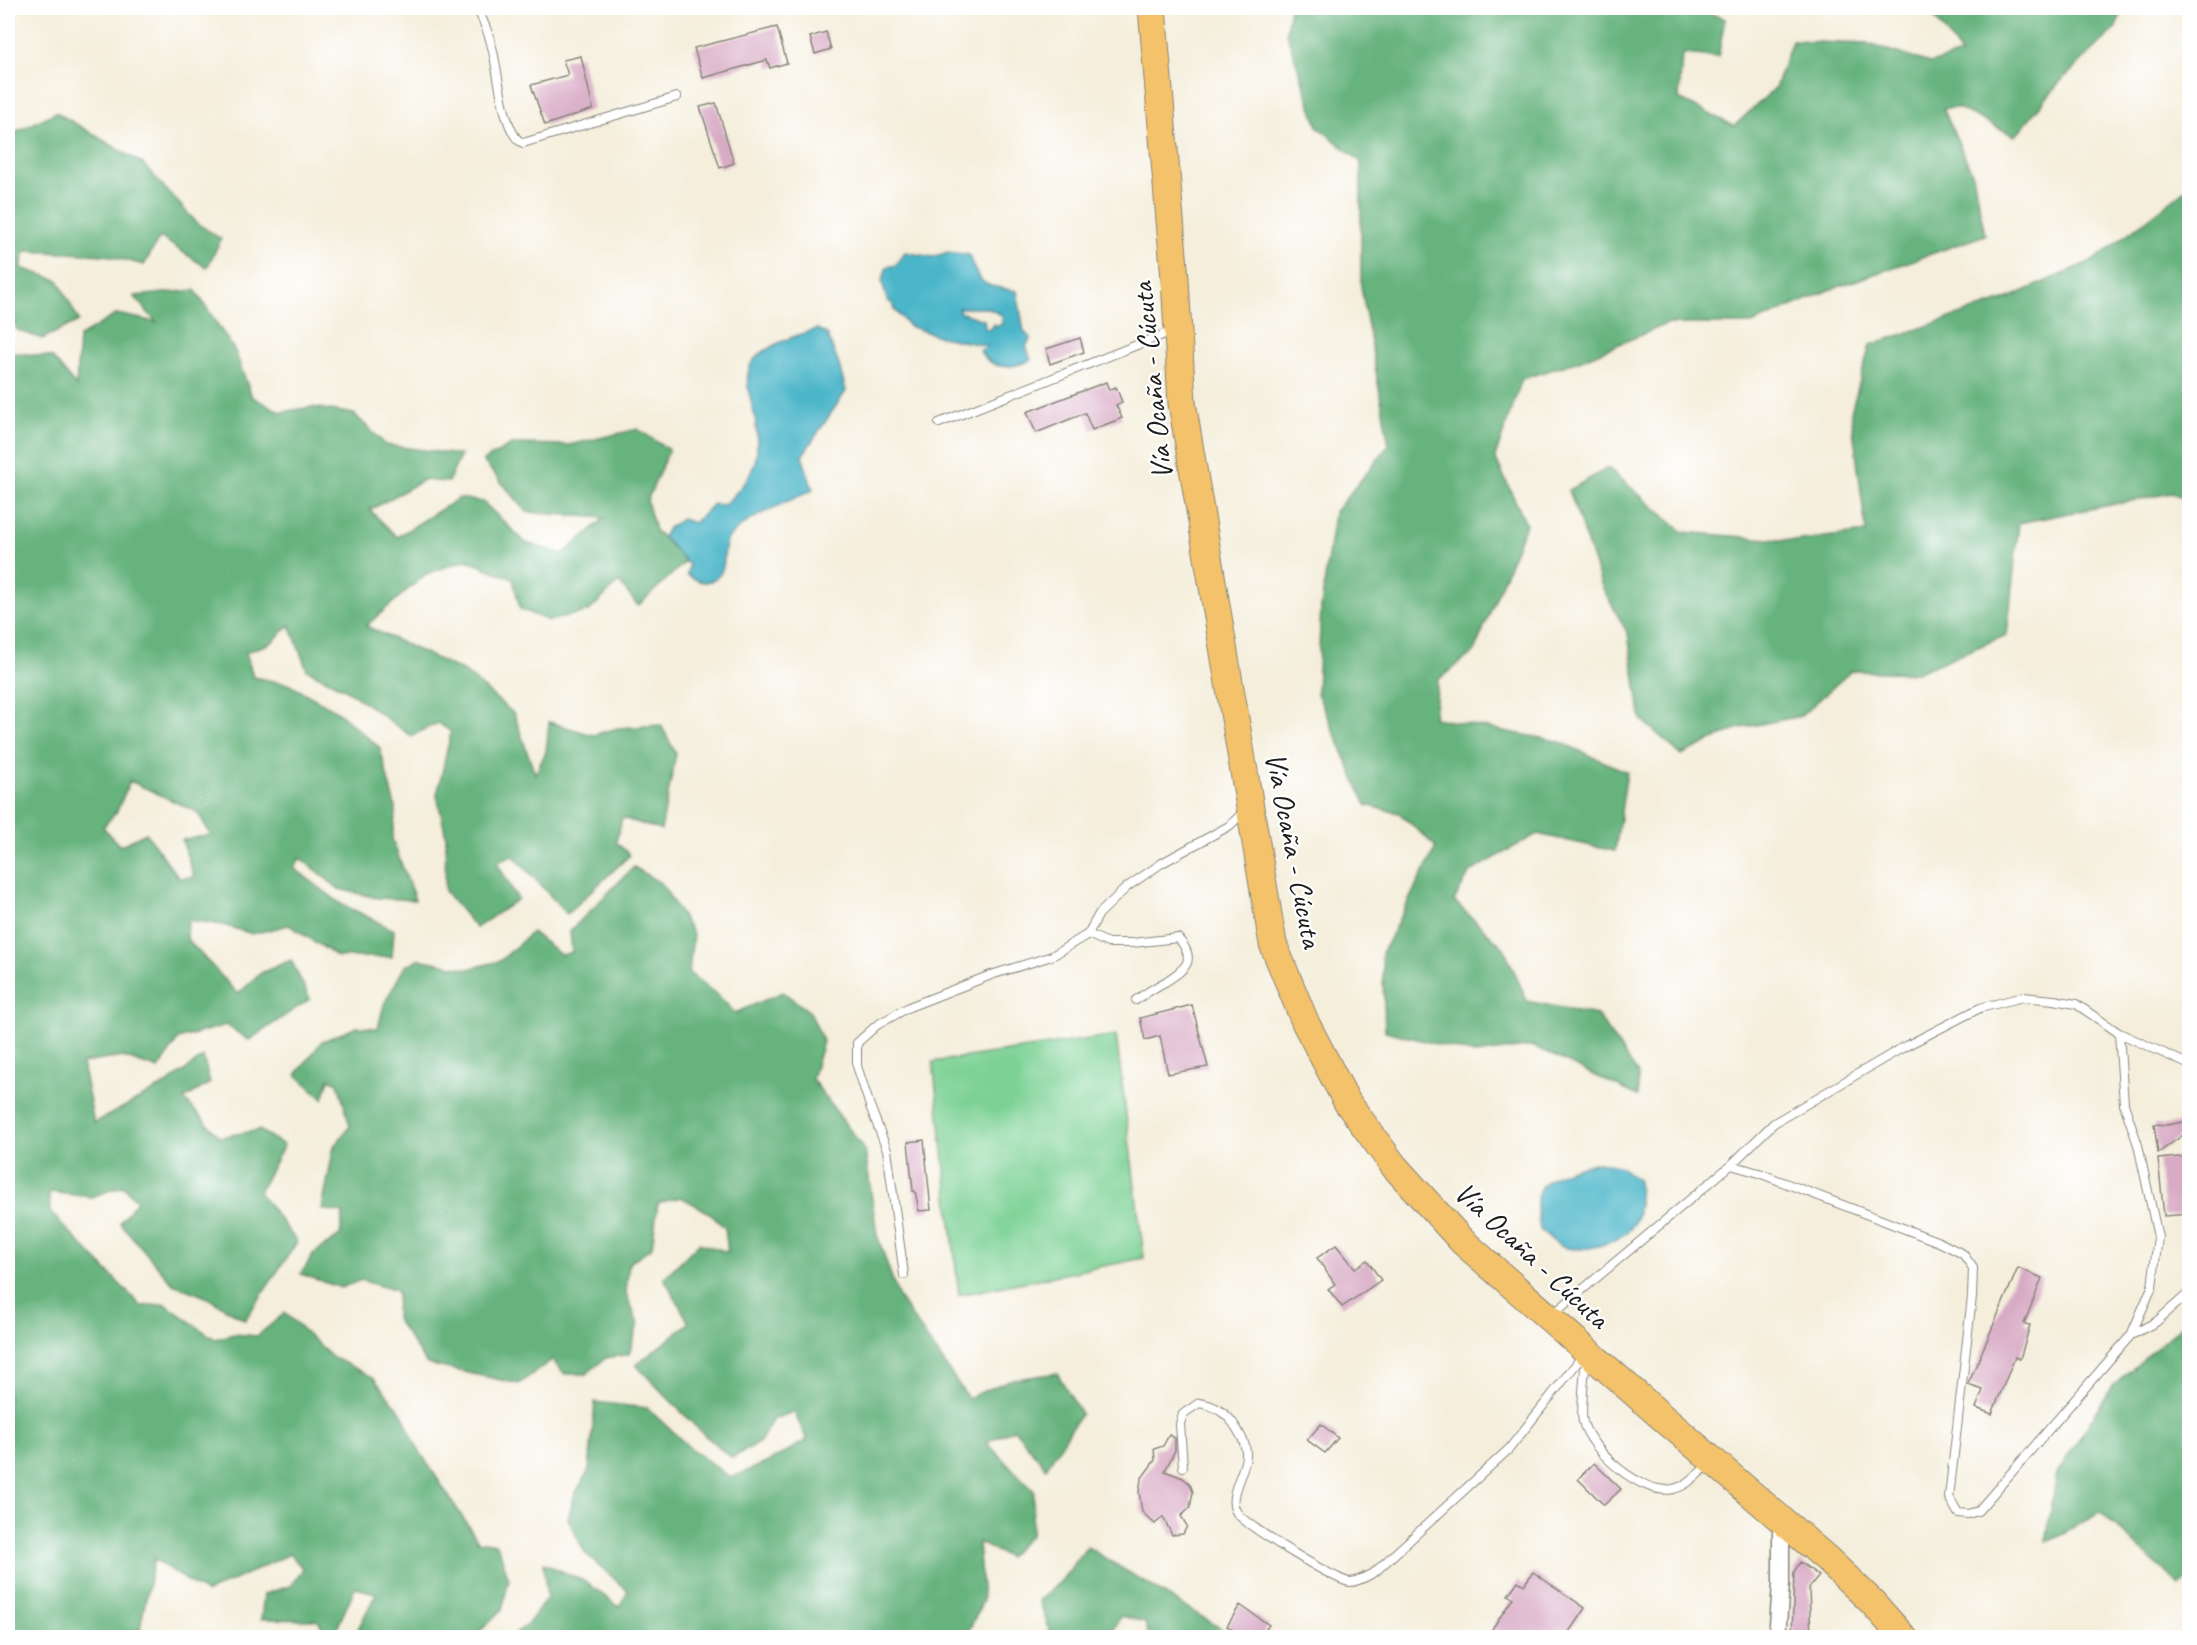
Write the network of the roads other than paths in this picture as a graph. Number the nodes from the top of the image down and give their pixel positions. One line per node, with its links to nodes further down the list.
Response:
1 (477, 8): 3 (lane)
2 (1152, 8): 4 (main road, Vía Ocaña - Cúcuta)
3 (677, 98)
4 (1178, 329): 5 (lane); 6 (main road, Vía Ocaña - Cúcuta)
5 (939, 423)
6 (1250, 807): 7 (lane); 14 (main road, Vía Ocaña - Cúcuta)
7 (1088, 934): 8 (lane); 12 (lane)
8 (1136, 1000)
9 (2119, 1033): 10 (lane); 11 (lane); 15 (lane)
10 (2190, 1065)
11 (1731, 1165): 14 (lane); 15 (lane)
12 (904, 1275)
13 (2190, 1292): 15 (lane)
14 (1549, 1318): 16 (main road, Vía Ocaña - Cúcuta)
15 (2131, 1335)
16 (1587, 1351): 17 (main road, Vía Ocaña - Cúcuta); 17 (lane); 18 (lane)
17 (1713, 1461): 19 (main road, Vía Ocaña - Cúcuta)
18 (1183, 1467)
19 (1781, 1520): 20 (street); 21 (main road, Vía Ocaña - Cúcuta)
20 (1776, 1638)
21 (1904, 1638)

